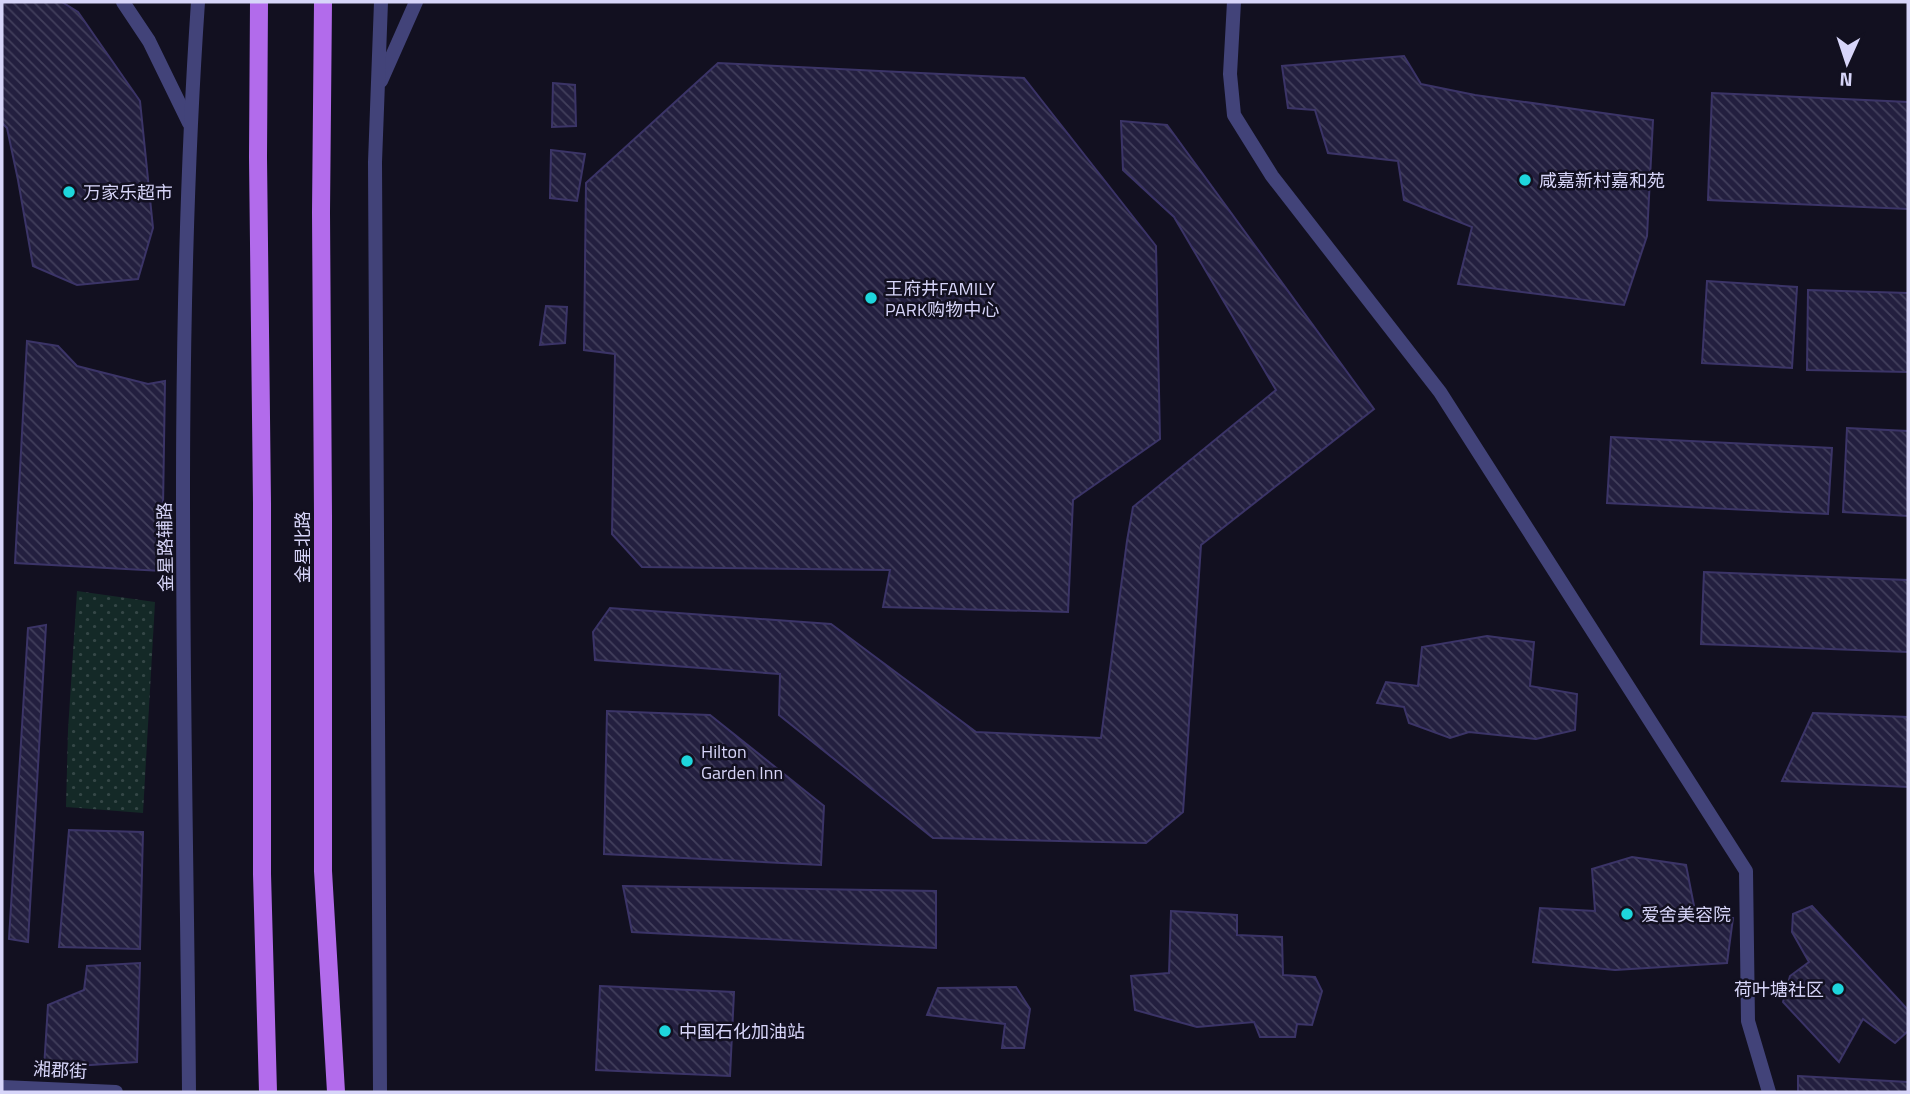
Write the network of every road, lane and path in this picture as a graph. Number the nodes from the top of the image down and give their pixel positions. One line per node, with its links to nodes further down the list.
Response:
1 (122, 2): 9 (street)
2 (198, 2): 9 (street, 金星路辅路)
3 (259, 2): 13 (main road)
4 (323, 2): 14 (main road, 金星北路)
5 (381, 2): 8 (street)
6 (416, 2): 8 (street)
7 (1234, 2): 16 (street)
8 (378, 88): 15 (street)
9 (190, 123): 12 (street, 金星路辅路)
10 (2, 1087): 11 (street, 湘郡街)
11 (117, 1092)
12 (189, 1092)
13 (268, 1092)
14 (336, 1092)
15 (380, 1092)
16 (1769, 1092)

